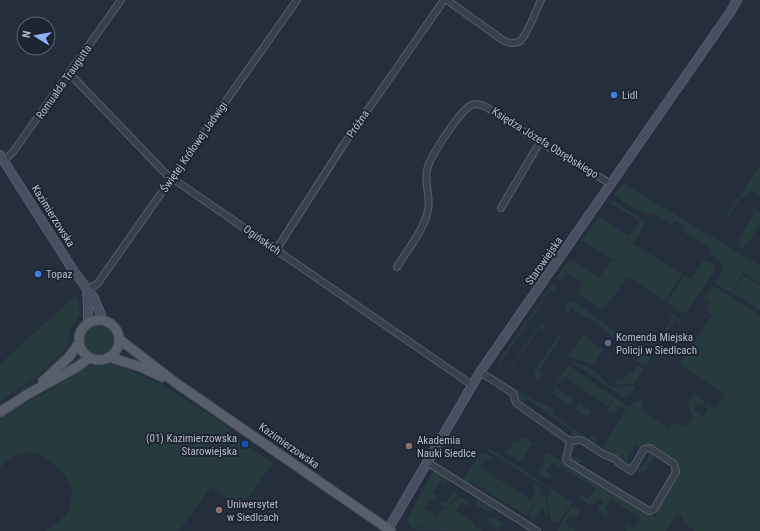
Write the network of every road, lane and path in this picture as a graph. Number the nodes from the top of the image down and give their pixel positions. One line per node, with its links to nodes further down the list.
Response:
1 (121, 0): 8 (street, Romualda Traugutta)
2 (297, 0): 11 (street, Świętej Królowej Jadwigi)
3 (446, 0): 4 (street, Próżna); 14 (street, Próżna)
4 (541, 0)
5 (737, 0): 7 (main road, Starowiejska)
6 (742, 0): 7 (main road, Starowiejska)
7 (731, 12): 12 (main road, Starowiejska)
8 (70, 74): 10 (street, Romualda Traugutta); 11 (street, Ogińskich)
9 (540, 142): 12 (street, Księdza Józefa Obrębskiego); 13 (street); 15 (street, Księdza Józefa Obrębskiego)
10 (2, 158): 16 (main road, Kazimierzowska)
11 (172, 178): 14 (street, Ogińskich); 16 (street, Świętej Królowej Jadwigi)
12 (611, 184): 23 (main road, Starowiejska)
13 (501, 208)
14 (276, 250): 25 (street, Ogińskich)
15 (397, 267)
16 (87, 289): 17 (main road, Kazimierzowska); 18 (main road)
17 (103, 320): 18 (main road); 19 (main road)
18 (88, 323): 20 (main road)
19 (119, 339): 21 (main road); 24 (main road, Kazimierzowska)
20 (79, 343): 22 (main road); 26 (main road)
21 (109, 357): 22 (main road); 24 (main road, Kazimierzowska)
22 (89, 358): 26 (main road)
23 (480, 372): 25 (main road, Starowiejska); 28 (street)
24 (176, 383): 30 (main road, Kazimierzowska)
25 (472, 385): 29 (main road, Starowiejska)
26 (28, 394): 27 (main road)
27 (0, 412)
28 (570, 441): 28 (street)
29 (427, 462): 30 (main road, Starowiejska); 31 (street)
30 (389, 530)
31 (537, 531)

